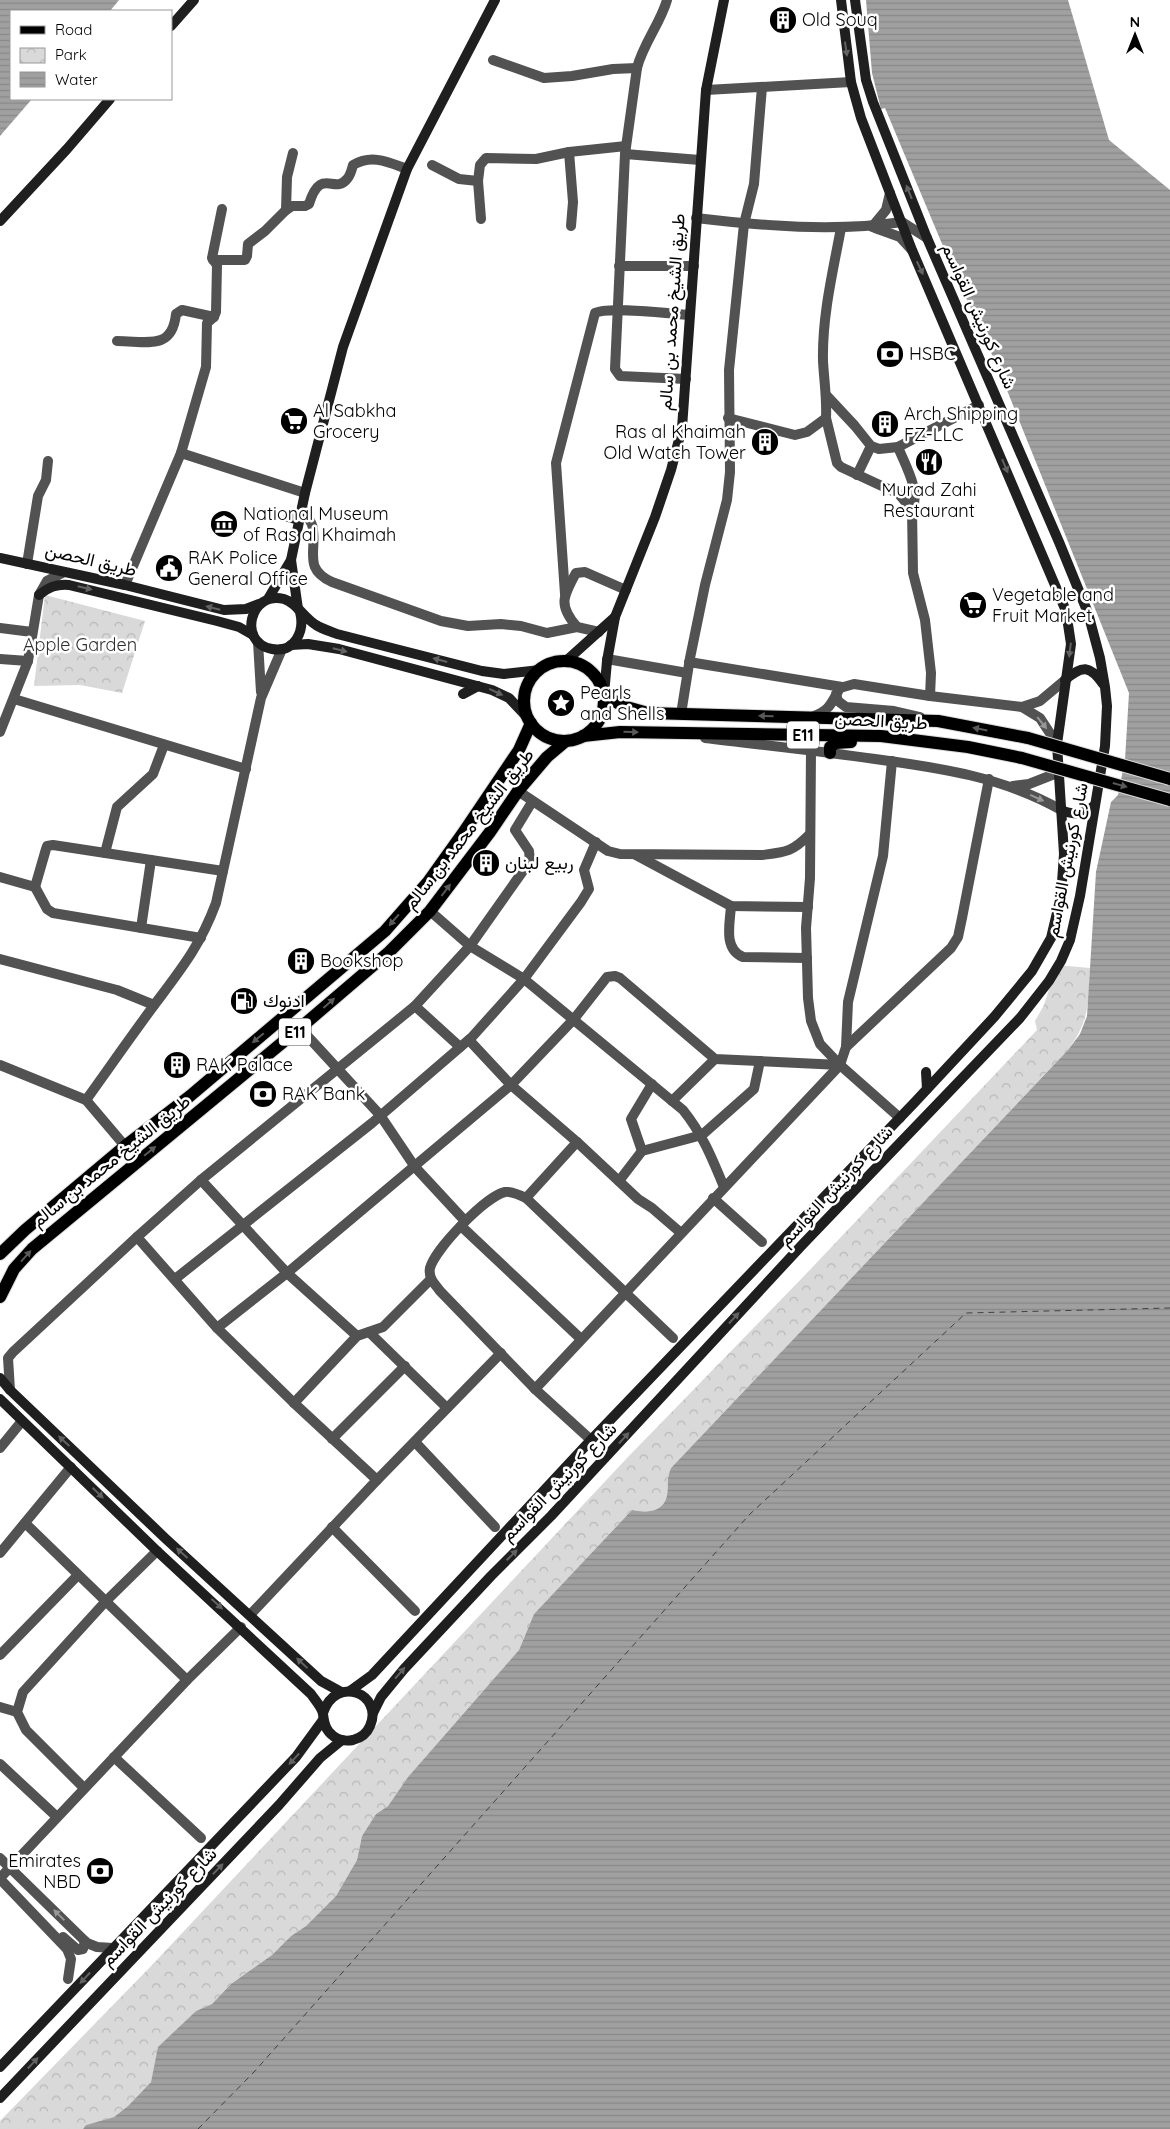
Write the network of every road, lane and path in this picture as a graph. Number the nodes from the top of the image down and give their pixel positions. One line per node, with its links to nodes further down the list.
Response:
1 (194, 0): 7 (main road)
2 (495, 0): 19 (main road)
3 (667, 0): 9 (street)
4 (724, 0): 12 (main road, طريق الشيخ محمد بن سالم)
5 (842, 0): 10 (main road, شارع كورنيش القواسم, one-way to 10)
6 (854, 0): 32 (main road, شارع كورنيش القواسم, one-way to 6)
7 (172, 25)
8 (493, 60): 9 (street)
9 (637, 68): 14 (street)
10 (851, 82): 11 (street); 21 (main road, شارع كورنيش القواسم)
11 (762, 87): 12 (street); 28 (street)
12 (706, 90): 17 (main road, طريق الشيخ محمد بن سالم)
13 (109, 100): 26 (main road)
14 (626, 150): 15 (street); 17 (street); 35 (street)
15 (569, 152): 20 (street); 29 (street)
16 (293, 153): 23 (street)
17 (700, 160): 24 (main road, طريق الشيخ محمد بن سالم)
18 (432, 166): 20 (street)
19 (407, 169): 23 (street); 51 (main road)
20 (478, 181): 25 (street)
21 (890, 193): 27 (main road, شارع كورنيش القواسم); 30 (street)
22 (222, 209): 34 (street)
23 (286, 210): 34 (street)
24 (696, 218): 28 (street); 36 (main road, طريق الشيخ محمد بن سالم)
25 (481, 220)
26 (0, 221)
27 (902, 222): 30 (street); 32 (street); 33 (main road, شارع كورنيش القواسم)
28 (744, 224): 31 (street); 44 (street)
29 (571, 226)
30 (872, 226): 31 (street); 33 (street)
31 (841, 228): 42 (street)
32 (927, 238): 82 (main road, شارع كورنيش القواسم)
33 (912, 250): 43 (main road, شارع كورنيش القواسم, one-way to 43)
34 (213, 260): 39 (street)
35 (619, 266): 36 (street); 37 (street)
36 (694, 266): 38 (main road, طريق الشيخ محمد بن سالم)
37 (618, 311): 38 (street); 41 (street); 62 (street)
38 (689, 315): 41 (main road, طريق الشيخ محمد بن سالم)
39 (214, 317): 40 (street); 48 (street)
40 (117, 341)
41 (686, 379): 61 (main road, طريق الشيخ محمد بن سالم)
42 (827, 396): 45 (street); 46 (street)
43 (979, 405): 47 (street); 80 (main road, شارع كورنيش القواسم, one-way to 80)
44 (728, 418): 45 (street); 77 (street)
45 (826, 418): 50 (street)
46 (871, 446): 47 (street); 50 (street)
47 (898, 447): 53 (street)
48 (180, 453): 51 (street); 60 (street)
49 (48, 461): 58 (street)
50 (858, 474): 53 (street)
51 (305, 493): 52 (main road)
52 (302, 508): 55 (main road); 67 (street)
53 (912, 510): 86 (street)
54 (288, 517): 55 (main road)
55 (299, 520): 57 (main road)
56 (0, 558): 58 (main road, طريق الحصن)
57 (291, 560): 64 (main road); 65 (main road)
58 (28, 564): 59 (main road, طريق الحصن)
59 (64, 572): 60 (main road, طريق الحصن); 63 (street)
60 (125, 585): 64 (main road, طريق الحصن, one-way to 60)
61 (626, 590): 62 (street); 66 (main road, طريق الشيخ محمد بن سالم)
62 (565, 594): 67 (street)
63 (39, 595): 69 (street); 71 (main road, طريق الحصن, one-way to 71)
64 (264, 601): 65 (main road); 71 (main road)
65 (299, 611): 72 (main road); 78 (main road, one-way to 65)
66 (615, 617): 70 (main road, طريق الشيخ محمد بن سالم); 74 (main road, طريق الشيخ محمد بن سالم)
67 (577, 627): 70 (street)
68 (0, 628): 69 (street)
69 (32, 632): 75 (street)
70 (599, 632): 76 (main road, طريق الشيخ محمد بن سالم)
71 (255, 639): 72 (main road); 87 (street)
72 (287, 647): 81 (main road, one-way to 81); 87 (street)
73 (0, 658): 75 (street)
74 (607, 658): 79 (street); 85 (main road, طريق الشيخ محمد بن سالم)
75 (28, 661): 88 (street)
76 (566, 661): 78 (main road); 85 (main road)
77 (689, 662): 79 (street); 83 (street)
78 (540, 670): 92 (main road)
79 (688, 673): 90 (street)
80 (1065, 680): 82 (main road); 89 (street); 99 (main road, شارع كورنيش القواسم)
81 (478, 686): 84 (main road); 92 (main road, one-way to 92)
82 (1105, 687): 112 (main road, شارع كورنيش القواسم)
83 (839, 691): 86 (street); 91 (street); 93 (street)
84 (463, 694)
85 (604, 695): 90 (main road, طريق الحصن / E11); 96 (main road)
86 (930, 696): 89 (street)
87 (261, 698): 104 (street)
88 (14, 699): 94 (street); 98 (street)
89 (1022, 707): 99 (street, one-way to 99)
90 (681, 714): 91 (main road, طريق الحصن / E11, one-way to 90)
91 (812, 717): 93 (main road, طريق الحصن / E11)
92 (529, 720): 97 (main road); 153 (main road, طريق الشيخ محمد بن سالم / E11, one-way to 153)
93 (938, 721): 107 (main road, طريق الحصن / E11, one-way to 93, bridge)
94 (0, 732)
95 (665, 733): 96 (main road, طريق الحصن / E11, one-way to 95); 100 (street); 102 (main road, طريق الحصن / E11)
96 (583, 736): 97 (main road)
97 (566, 741): 109 (main road, طريق الشيخ محمد بن سالم / E11)
98 (164, 744): 104 (street); 116 (street)
99 (1057, 744): 105 (main road, شارع كورنيش القواسم)
100 (811, 750): 101 (street); 114 (street)
101 (830, 753): 102 (main road); 103 (street)
102 (1022, 758): 110 (main road, طريق الحصن / E11, one-way to 110, bridge)
103 (892, 761): 106 (street); 137 (street)
104 (246, 769): 119 (street)
105 (1057, 773): 108 (street); 113 (main road, شارع كورنيش القواسم)
106 (989, 779): 108 (street); 137 (street)
107 (1170, 779)
108 (1012, 786): 113 (street, one-way to 113)
109 (518, 792): 111 (street); 124 (main road, طريق الشيخ محمد بن سالم / E11, one-way to 109)
110 (1170, 800)
111 (532, 802): 115 (street); 127 (street)
112 (1095, 805): 113 (main road); 207 (main road, شارع كورنيش القواسم, one-way to 112)
113 (1062, 810): 146 (main road, شارع كورنيش القواسم)
114 (809, 835): 117 (street); 123 (street)
115 (596, 842): 117 (street); 130 (street)
116 (105, 853): 118 (street); 121 (street)
117 (632, 854): 122 (street)
118 (151, 860): 119 (street); 125 (street)
119 (223, 871): 126 (street)
120 (0, 877): 121 (street)
121 (35, 886): 125 (street)
122 (731, 906): 123 (street); 128 (street)
123 (808, 907): 128 (street)
124 (430, 911): 127 (street); 134 (main road, طريق الشيخ محمد بن سالم / E11, one-way to 124)
125 (141, 928): 126 (street)
126 (201, 938): 131 (street)
127 (470, 946): 130 (street); 132 (street)
128 (807, 958): 140 (street)
129 (0, 959): 131 (street)
130 (524, 979): 133 (street); 135 (street)
131 (154, 1005): 147 (street)
132 (415, 1006): 136 (street); 142 (street)
133 (574, 1019): 138 (street); 144 (street); 145 (street)
134 (300, 1028): 142 (street); 171 (main road, طريق الشيخ محمد بن سالم / E11, one-way to 134)
135 (469, 1040): 136 (street); 145 (street)
136 (460, 1047): 149 (street)
137 (846, 1047): 140 (street)
138 (715, 1059): 139 (street); 148 (street)
139 (760, 1061): 140 (street); 151 (street)
140 (840, 1065): 150 (street); 158 (street)
141 (1, 1068): 147 (street)
142 (336, 1068): 149 (street); 156 (street)
143 (926, 1072): 146 (main road)
144 (652, 1084): 148 (street); 154 (street)
145 (512, 1085): 152 (street); 155 (street)
146 (927, 1089): 150 (main road, شارع كورنيش القواسم)
147 (86, 1100): 153 (street)
148 (672, 1100): 151 (street)
149 (380, 1115): 155 (street); 162 (street)
150 (900, 1118): 187 (main road, شارع كورنيش القواسم)
151 (702, 1135): 154 (street); 158 (street)
152 (577, 1142): 157 (street); 159 (street)
153 (125, 1146): 166 (main road, طريق الشيخ محمد بن سالم / E11)
154 (642, 1151): 157 (street)
155 (415, 1167): 161 (street); 167 (street)
156 (202, 1180): 162 (street); 164 (street)
157 (619, 1181): 163 (street)
158 (724, 1187): 160 (street)
159 (526, 1198): 161 (street); 170 (street)
160 (713, 1198): 163 (street); 165 (street)
161 (463, 1223): 169 (street); 176 (street)
162 (244, 1224): 167 (street); 168 (street)
163 (681, 1232): 170 (street)
164 (137, 1237): 168 (street); 181 (street)
165 (762, 1242)
166 (0, 1254)
167 (287, 1273): 172 (street); 174 (street)
168 (174, 1279): 172 (street)
169 (431, 1279): 173 (street); 177 (street)
170 (625, 1292): 175 (street); 176 (street)
171 (0, 1297)
172 (217, 1328): 183 (street)
173 (369, 1332): 174 (street); 178 (street)
174 (358, 1336): 183 (street)
175 (673, 1338)
176 (582, 1339): 180 (street)
177 (500, 1353): 180 (street); 184 (street)
178 (405, 1366): 184 (street); 186 (street)
179 (0, 1378): 181 (main road)
180 (535, 1389): 187 (street)
181 (10, 1390): 200 (main road, one-way to 181)
182 (0, 1399): 185 (main road)
183 (294, 1403): 186 (street)
184 (447, 1408): 188 (street)
185 (22, 1421): 189 (street); 190 (main road)
186 (332, 1439): 191 (street)
187 (591, 1440): 204 (main road, شارع كورنيش القواسم)
188 (415, 1442): 191 (street); 194 (street)
189 (0, 1448)
190 (71, 1467): 192 (street); 195 (main road, one-way to 195)
191 (377, 1480): 193 (street)
192 (24, 1523): 196 (street); 197 (street)
193 (332, 1527): 199 (street); 200 (street)
194 (495, 1527)
195 (157, 1551): 198 (street); 201 (main road, one-way to 201)
196 (0, 1553)
197 (78, 1575): 198 (street); 202 (street)
198 (106, 1601): 203 (street); 206 (street)
199 (415, 1611)
200 (250, 1615): 204 (main road, one-way to 200)
201 (241, 1626): 203 (street); 208 (main road)
202 (0, 1655)
203 (188, 1680): 210 (street)
204 (345, 1691): 207 (main road); 208 (main road)
205 (0, 1707): 206 (street)
206 (17, 1712): 212 (street)
207 (373, 1713): 209 (main road)
208 (323, 1717): 209 (main road); 220 (main road, شارع كورنيش القواسم, one-way to 220)
209 (342, 1740): 223 (main road, شارع كورنيش القواسم, one-way to 209)
210 (114, 1757): 212 (street); 214 (street)
211 (0, 1764): 213 (street)
212 (84, 1788): 213 (street)
213 (57, 1817): 216 (street)
214 (201, 1838)
215 (0, 1858): 216 (street)
216 (10, 1868): 217 (street); 219 (street, one-way to 216)
217 (0, 1879): 218 (street)
218 (48, 1929): 219 (street); 221 (street)
219 (85, 1941): 220 (street)
220 (113, 1948): 222 (main road, شارع كورنيش القواسم, one-way to 222)
221 (68, 1979)
222 (0, 2067)
223 (0, 2098)

